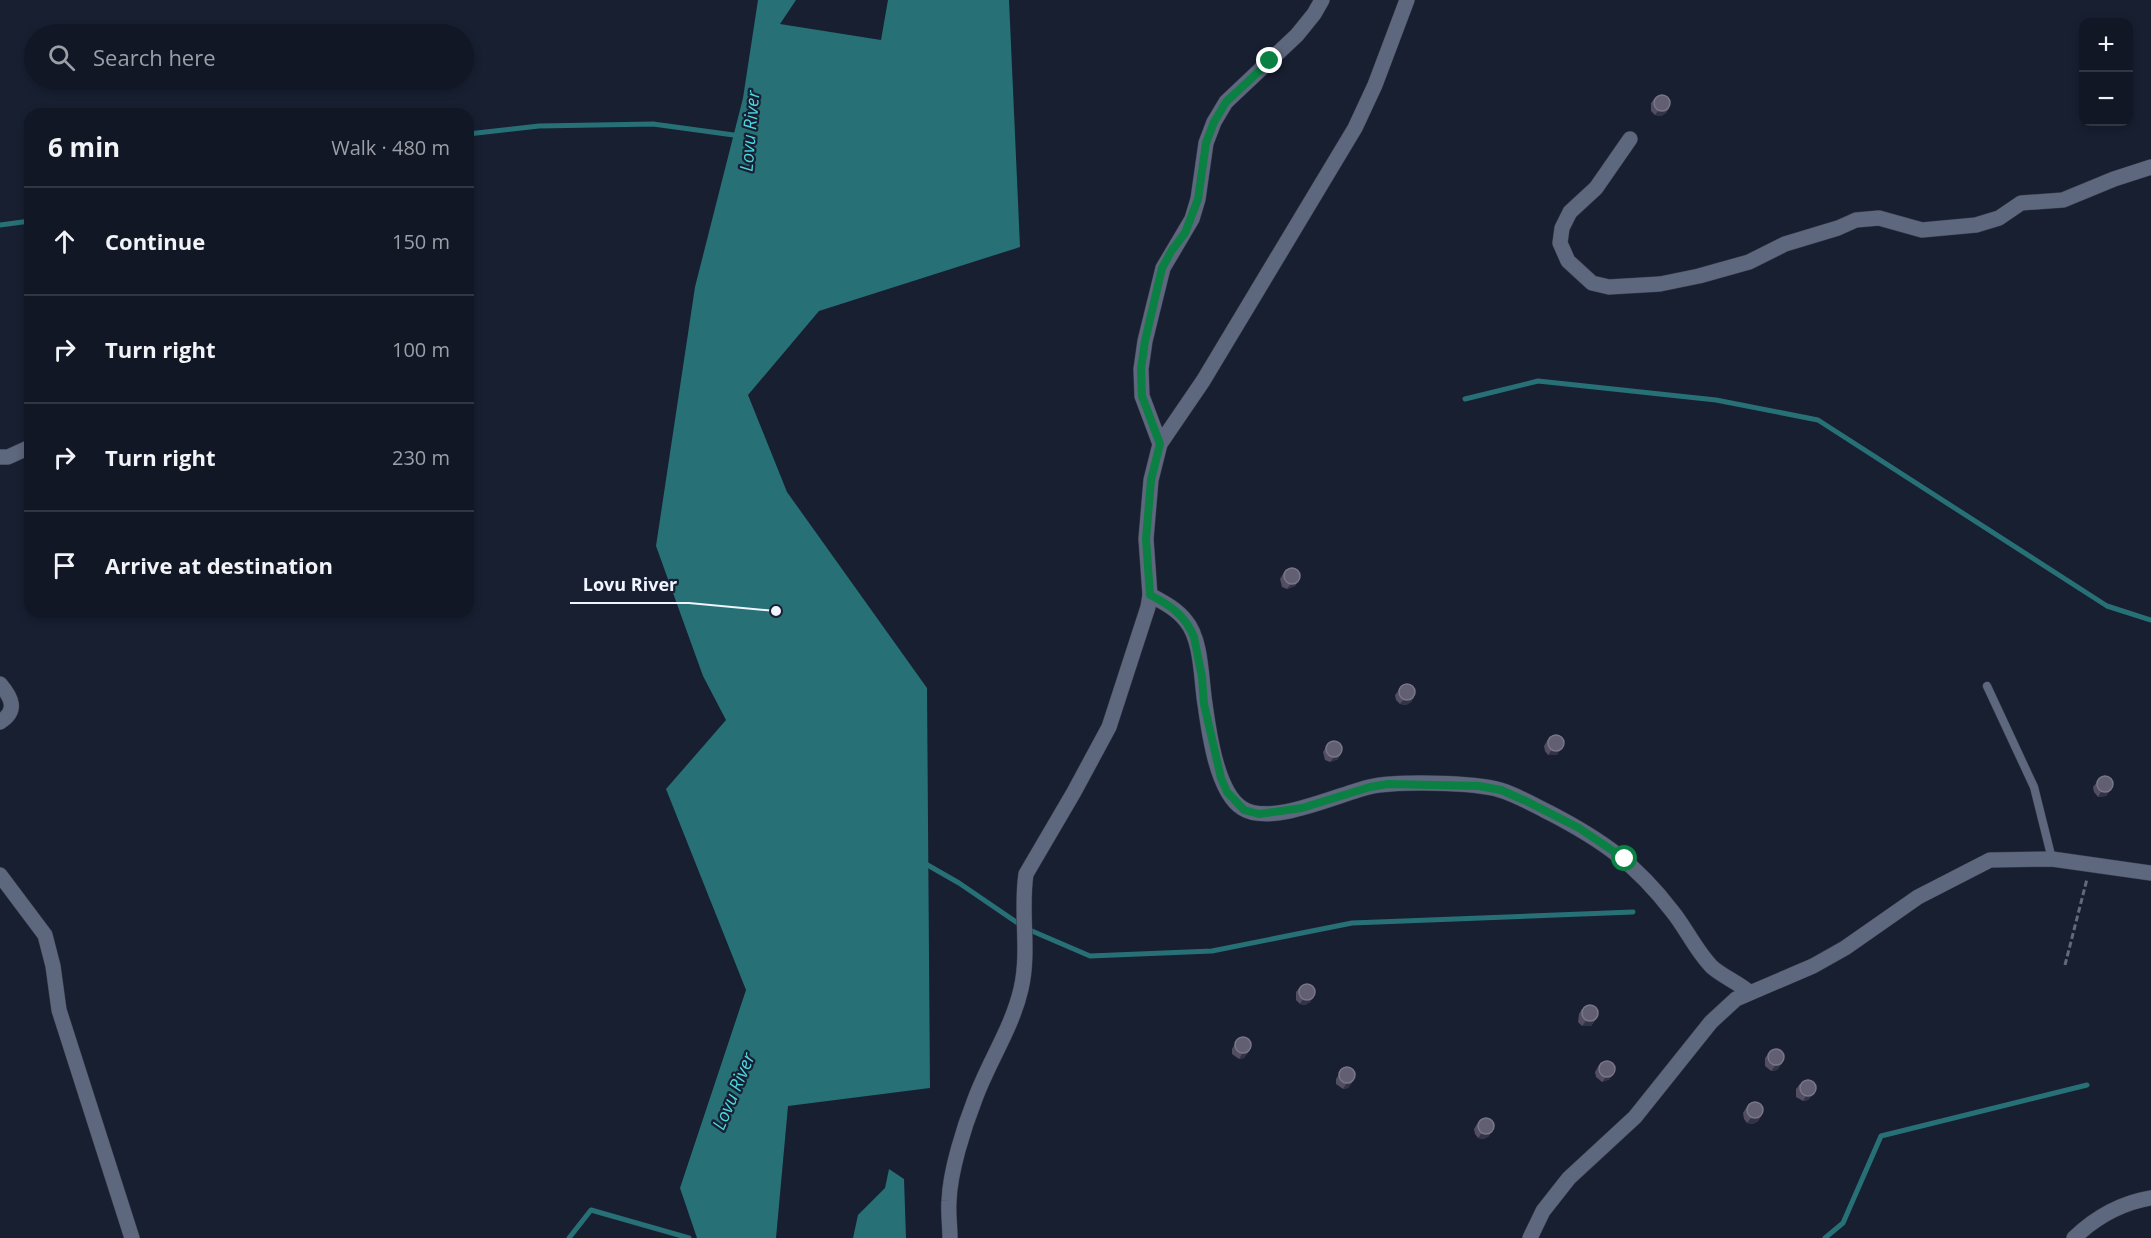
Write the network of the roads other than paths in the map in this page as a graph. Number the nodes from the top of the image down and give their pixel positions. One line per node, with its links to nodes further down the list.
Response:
1 (1322, 0): 5 (street)
2 (1407, 0): 5 (street)
3 (1630, 140): 4 (street)
4 (2151, 167)
5 (1160, 444): 8 (street)
6 (24, 450): 7 (street)
7 (0, 457)
8 (1150, 595): 15 (street); 18 (street)
9 (0, 684): 11 (street)
10 (1987, 686): 12 (lane)
11 (0, 722)
12 (2052, 859): 13 (street); 15 (street)
13 (2151, 873)
14 (0, 875): 17 (street)
15 (1749, 992): 19 (street)
16 (2151, 1198): 20 (street)
17 (132, 1238)
18 (950, 1238)
19 (1530, 1238)
20 (2074, 1238)

